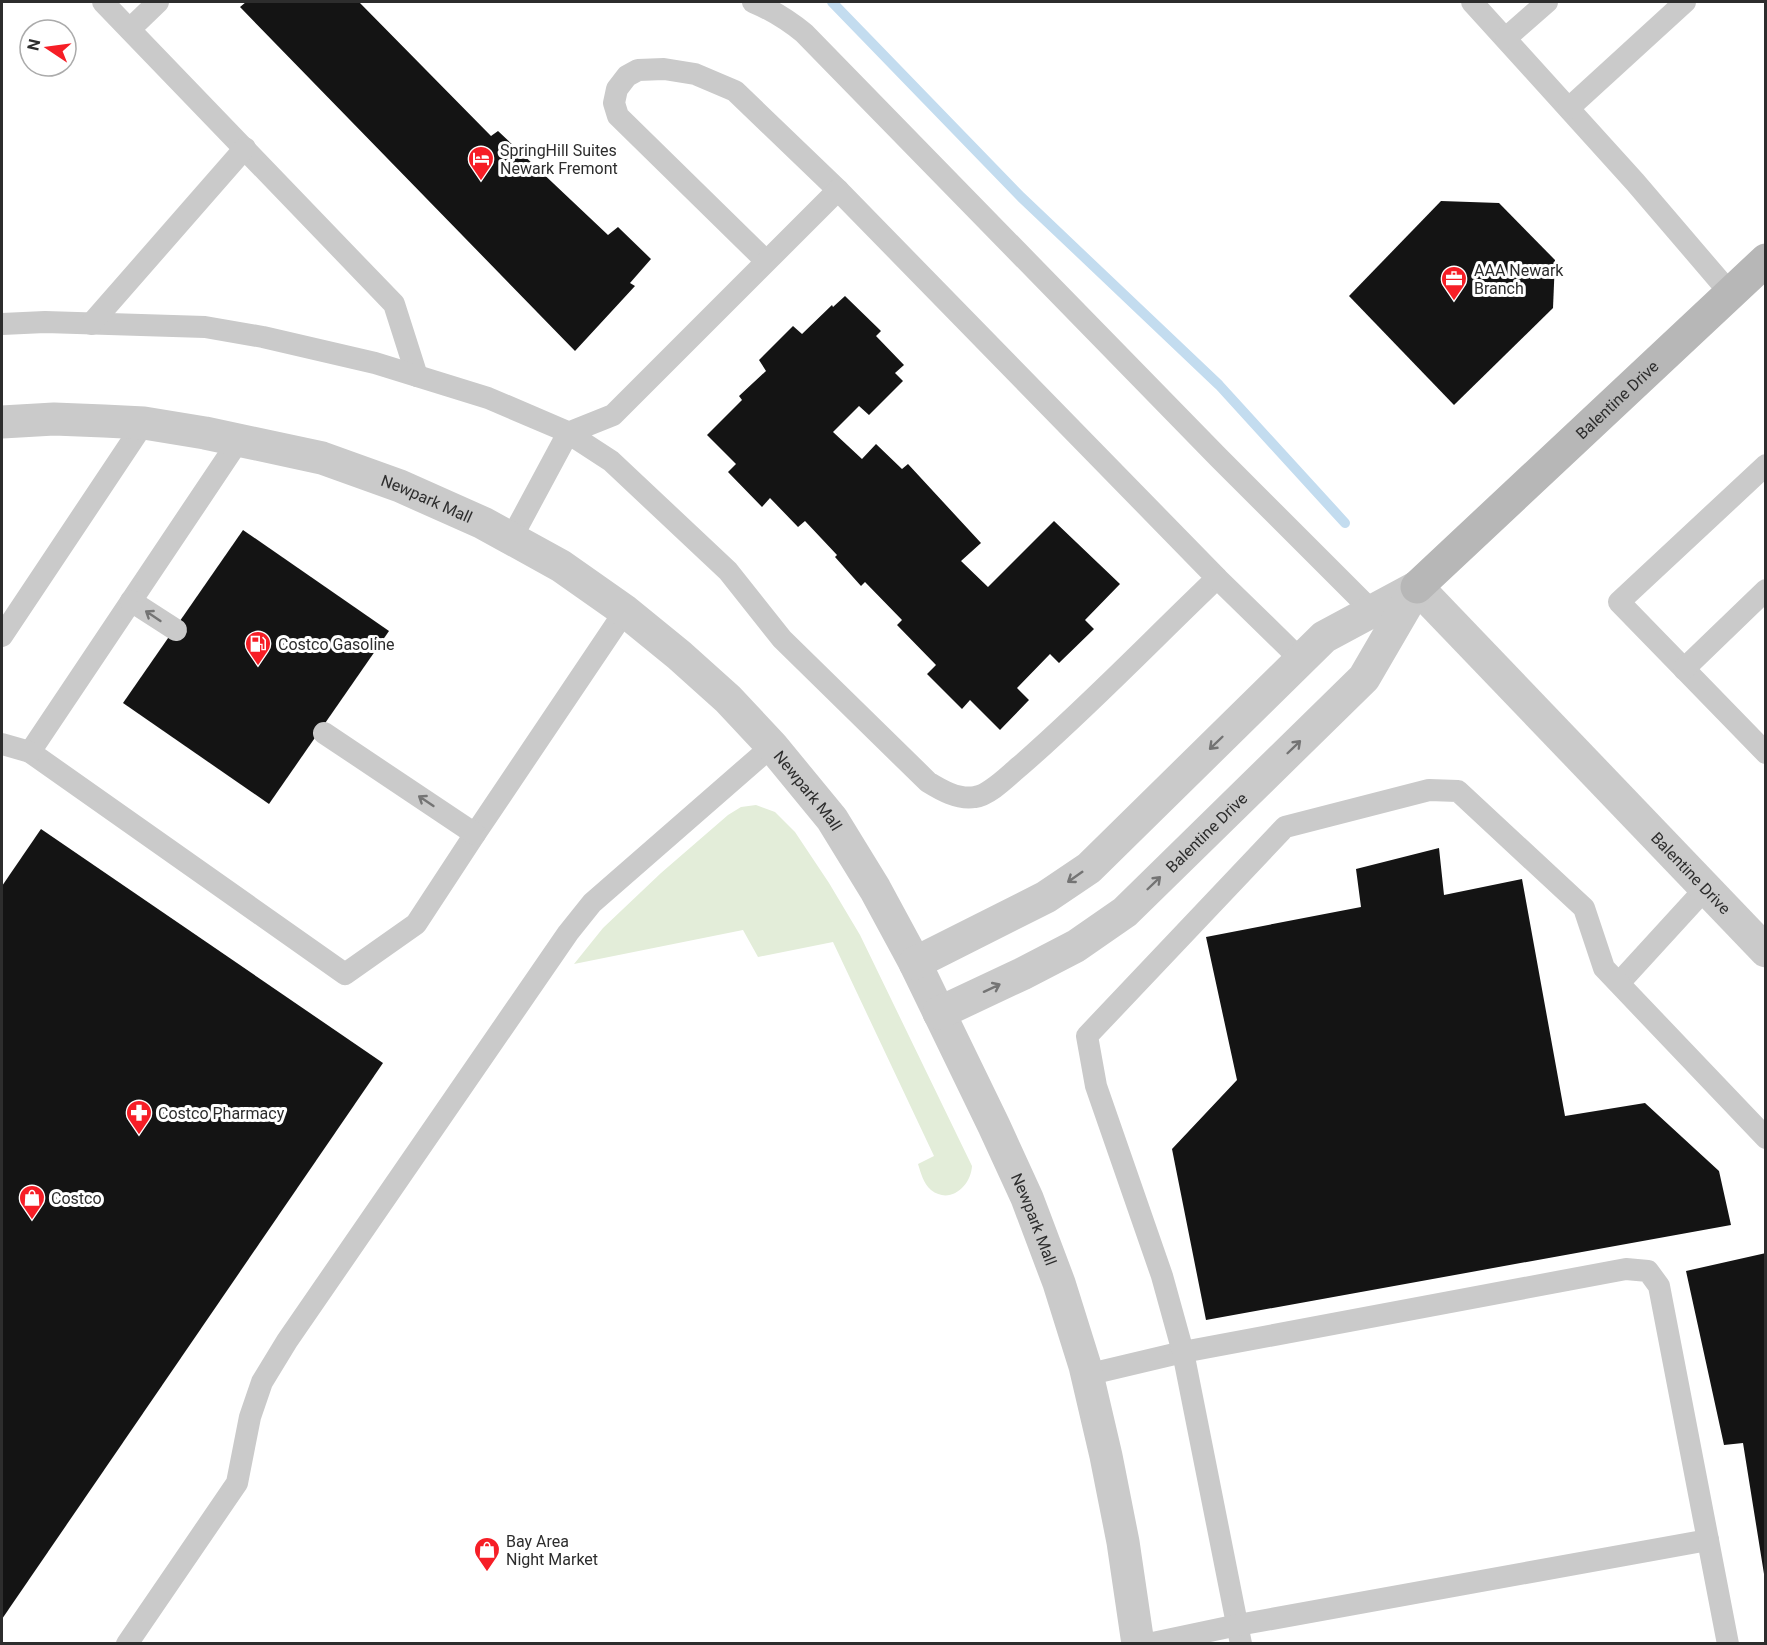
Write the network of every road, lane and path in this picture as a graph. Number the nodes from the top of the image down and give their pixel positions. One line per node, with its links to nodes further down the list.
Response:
1 (103, 2): 7 (lane)
2 (158, 2): 7 (lane)
3 (753, 2): 29 (lane)
4 (1472, 2): 8 (lane)
5 (1547, 2): 8 (lane)
6 (1685, 2): 9 (lane)
7 (130, 29): 10 (lane)
8 (1506, 38): 9 (lane)
9 (1569, 108): 14 (lane)
10 (245, 148): 16 (lane); 17 (lane)
11 (838, 190): 13 (lane); 13 (lane); 24 (lane)
12 (1766, 260): 14 (street, Balentine Drive)
13 (766, 261): 20 (lane)
14 (1730, 293): 25 (street, Balentine Drive)
15 (2, 324): 16 (lane)
16 (91, 324): 17 (lane)
17 (417, 376): 20 (lane)
18 (144, 423): 19 (street, Newpark Mall); 21 (street, Newpark Mall); 31 (lane)
19 (6, 428)
20 (568, 433): 23 (lane); 24 (lane)
21 (239, 440): 23 (street, Newpark Mall); 27 (lane)
22 (1766, 465): 33 (lane)
23 (511, 538): 28 (street, Newpark Mall)
24 (1216, 578): 32 (lane)
25 (1417, 587): 29 (street, Balentine Drive); 40 (street, Balentine Drive)
26 (1766, 590): 33 (lane)
27 (131, 601): 30 (lane, one-way to 27); 37 (lane)
28 (625, 611): 36 (street, Newpark Mall); 39 (lane)
29 (1382, 621): 32 (street); 44 (street, Balentine Drive, one-way to 29)
30 (176, 630)
31 (2, 636)
32 (1301, 660): 42 (street, one-way to 42)
33 (1684, 669): 38 (lane)
34 (324, 733): 39 (lane, one-way to 34)
35 (2, 744): 37 (lane)
36 (772, 746): 42 (street, Newpark Mall); 50 (lane)
37 (30, 752): 39 (lane)
38 (1766, 753)
39 (475, 834)
40 (1705, 889): 41 (street, Balentine Drive); 43 (lane)
41 (1766, 951)
42 (915, 963): 44 (street, Newpark Mall)
43 (1619, 983): 45 (lane); 46 (lane)
44 (939, 1013): 47 (street, Newpark Mall)
45 (1766, 1138)
46 (1183, 1352): 47 (lane); 48 (lane); 49 (lane)
47 (1086, 1375): 51 (street, Newpark Mall)
48 (1708, 1540): 49 (lane); 53 (lane)
49 (1239, 1634): 52 (lane)
50 (127, 1644)
51 (1138, 1644)
52 (1148, 1644)
53 (1728, 1644)

